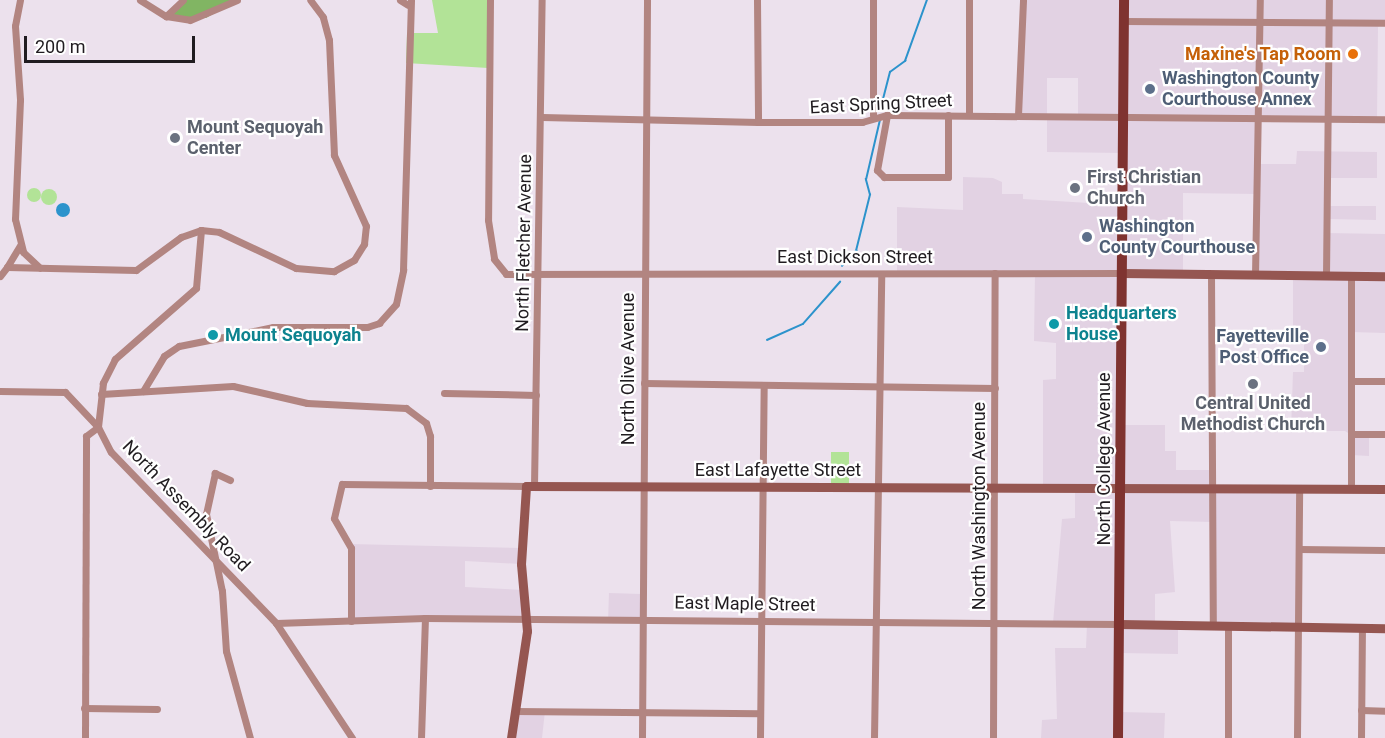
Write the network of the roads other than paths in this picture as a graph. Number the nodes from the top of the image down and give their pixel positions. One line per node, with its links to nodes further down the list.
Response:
1 (140, 0): 18 (street)
2 (183, 0): 18 (street)
3 (237, 0): 18 (street)
4 (310, 0): 35 (street)
5 (400, 0): 17 (street)
6 (490, 0): 45 (street, East Dickson Street)
7 (542, 0): 28 (street, North Fletcher Avenue)
8 (647, 0): 33 (street, North Olive Avenue)
9 (757, 0): 34 (street)
10 (873, 0): 23 (street)
11 (969, 0): 26 (street)
12 (1023, 0): 27 (street)
13 (1124, 0): 19 (main road, North College Avenue)
14 (1260, 0): 20 (street)
15 (1329, 0): 21 (street)
16 (19, 3): 36 (street)
17 (409, 3): 57 (street)
18 (166, 16)
19 (1124, 21): 20 (street); 29 (main road, North College Avenue)
20 (1260, 22): 21 (street); 30 (street)
21 (1329, 22): 22 (street); 31 (street)
22 (1385, 23)
23 (873, 115): 24 (street, East Spring Street); 34 (street, East Spring Street)
24 (886, 115): 25 (street, East Spring Street); 25 (street)
25 (948, 115): 26 (street, East Spring Street)
26 (969, 115): 27 (street, East Spring Street)
27 (1018, 116): 29 (street, East Spring Street)
28 (542, 117): 33 (street, East Spring Street); 45 (street, North Fletcher Avenue)
29 (1124, 117): 30 (street, East Spring Street); 41 (main road, North College Avenue)
30 (1258, 118): 31 (street, East Spring Street); 44 (street)
31 (1328, 118): 32 (street, East Spring Street); 47 (street)
32 (1385, 119)
33 (648, 120): 34 (street, East Spring Street); 39 (street, North Olive Avenue)
34 (758, 122)
35 (201, 230): 38 (street); 59 (street)
36 (20, 245): 37 (street); 38 (street)
37 (8, 267): 38 (street); 46 (street)
38 (40, 268)
39 (643, 273): 42 (street, East Dickson Street); 45 (street, East Dickson Street); 52 (street, North Olive Avenue)
40 (995, 273): 41 (street, East Dickson Street); 42 (street, East Dickson Street); 55 (street, North Washington Avenue)
41 (1121, 273): 43 (main road, East Dickson Street); 71 (main road, North College Avenue)
42 (881, 274): 54 (street)
43 (1211, 274): 44 (main road, East Dickson Street); 72 (street)
44 (1255, 274): 47 (main road, East Dickson Street)
45 (539, 275): 60 (street, North Fletcher Avenue)
46 (0, 276)
47 (1326, 276): 48 (main road, East Dickson Street)
48 (1351, 276): 49 (main road, East Dickson Street); 50 (street)
49 (1385, 276)
50 (1351, 381): 51 (street); 62 (street)
51 (1385, 381)
52 (644, 383): 53 (street); 67 (street, North Olive Avenue)
53 (764, 385): 54 (street); 68 (street)
54 (879, 386): 55 (street); 69 (street)
55 (995, 388): 70 (street, North Washington Avenue)
56 (0, 391): 61 (street, North Assembly Road)
57 (143, 391): 59 (street); 65 (street)
58 (444, 393): 60 (street)
59 (101, 394): 61 (street)
60 (536, 395): 66 (street, North Fletcher Avenue)
61 (98, 427): 78 (street, North Assembly Road); 93 (street)
62 (1351, 434): 63 (street); 74 (street)
63 (1385, 434)
64 (231, 480): 78 (street)
65 (430, 486): 66 (street, East Lafayette Street); 82 (street, East Lafayette Street)
66 (530, 486): 67 (main road, East Lafayette Street); 80 (main road)
67 (642, 486): 68 (main road, East Lafayette Street); 81 (street, North Olive Avenue)
68 (763, 487): 69 (main road, East Lafayette Street); 83 (street)
69 (877, 487): 70 (main road, East Lafayette Street); 84 (street)
70 (994, 487): 71 (main road, East Lafayette Street); 86 (street, North Washington Avenue)
71 (1120, 489): 72 (main road, East Lafayette Street); 87 (main road, North College Avenue)
72 (1213, 489): 73 (main road, East Lafayette Street); 88 (street)
73 (1299, 489): 74 (main road, East Lafayette Street); 76 (street)
74 (1351, 489): 75 (main road, East Lafayette Street)
75 (1385, 489)
76 (1299, 549): 77 (street); 90 (street)
77 (1385, 550)
78 (213, 560): 85 (street, North Assembly Road); 101 (street)
79 (425, 618): 80 (street, East Maple Street); 82 (street, East Maple Street); 103 (street)
80 (525, 619): 81 (street, East Maple Street); 96 (main road)
81 (643, 619): 83 (street, East Maple Street); 97 (street, North Olive Avenue)
82 (351, 621): 85 (street, East Maple Street)
83 (761, 621): 84 (street, East Maple Street); 99 (street)
84 (875, 622): 86 (street, East Maple Street); 107 (street)
85 (276, 623): 102 (street, North Assembly Road)
86 (994, 623): 87 (street, East Maple Street); 108 (street, North Washington Avenue)
87 (1119, 624): 88 (main road, East Maple Street); 109 (main road, North College Avenue)
88 (1213, 625): 89 (main road, East Maple Street)
89 (1228, 626): 90 (main road, East Maple Street); 110 (street)
90 (1298, 627): 91 (main road, East Maple Street); 111 (street)
91 (1362, 628): 92 (main road, East Maple Street); 95 (street)
92 (1385, 628)
93 (84, 708): 94 (street); 100 (street)
94 (157, 709)
95 (1361, 710): 98 (street); 112 (street)
96 (515, 711): 97 (street); 104 (main road)
97 (642, 711): 99 (street); 105 (street, North Olive Avenue)
98 (1385, 711)
99 (760, 713): 106 (street)
100 (85, 738)
101 (250, 738)
102 (352, 738)
103 (421, 738)
104 (511, 738)
105 (642, 738)
106 (760, 738)
107 (874, 738)
108 (993, 738)
109 (1118, 738)
110 (1228, 738)
111 (1297, 738)
112 (1361, 738)

